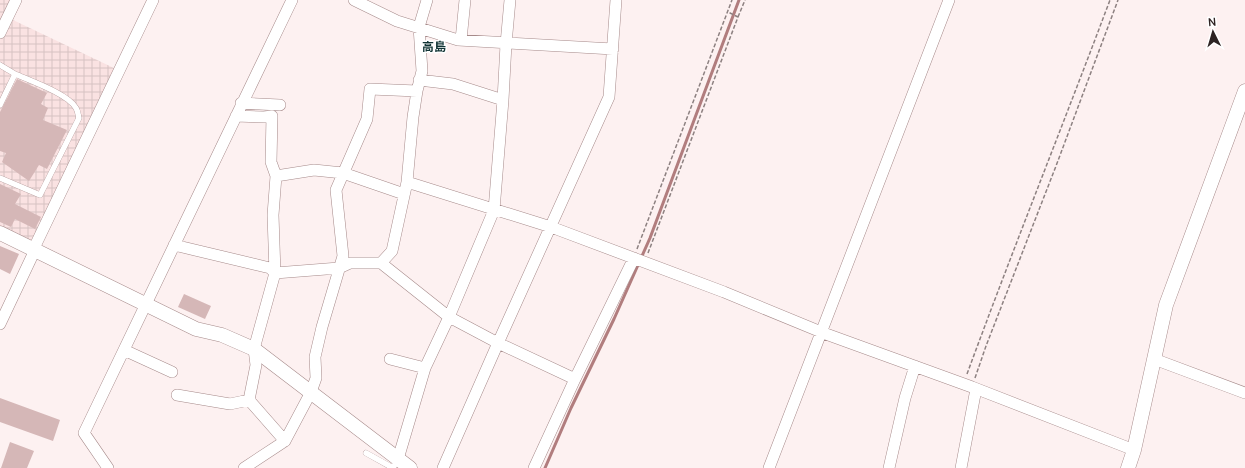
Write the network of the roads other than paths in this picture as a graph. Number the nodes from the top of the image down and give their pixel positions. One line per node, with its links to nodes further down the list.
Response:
1 (16, 0): 11 (street)
2 (153, 0): 34 (street)
3 (292, 0): 21 (street)
4 (354, 0): 10 (street)
5 (427, 0): 10 (street)
6 (465, 0): 12 (street)
7 (510, 0): 13 (street)
8 (616, 0): 14 (street)
9 (949, 0): 42 (street)
10 (419, 27): 12 (street); 17 (street)
11 (0, 33)
12 (461, 40): 13 (street)
13 (506, 44): 14 (street); 20 (street)
14 (613, 49): 31 (street)
15 (0, 65): 16 (lane)
16 (15, 74): 22 (lane); 27 (lane)
17 (419, 80): 18 (street); 20 (street)
18 (417, 91): 25 (street); 28 (street)
19 (1245, 91): 47 (street)
20 (503, 100): 30 (street)
21 (241, 103): 23 (street); 24 (street)
22 (0, 105)
23 (280, 106)
24 (236, 116): 26 (street); 33 (street)
25 (343, 173): 26 (street); 29 (street); 37 (street)
26 (276, 176): 38 (street)
27 (0, 178)
28 (407, 182): 29 (street); 30 (street)
29 (404, 194): 36 (street)
30 (494, 210): 31 (street); 40 (street)
31 (550, 227): 35 (street); 43 (street)
32 (0, 233): 34 (street)
33 (174, 245): 38 (street); 39 (street)
34 (35, 250): 39 (street); 41 (street)
35 (634, 258): 42 (street); 51 (street)
36 (381, 263): 37 (street); 40 (street)
37 (339, 268): 38 (street); 53 (street)
38 (275, 273): 44 (street)
39 (146, 304): 44 (street); 45 (street)
40 (449, 316): 43 (street); 49 (street)
41 (0, 324)
42 (821, 332): 48 (street); 66 (street)
43 (498, 344): 51 (street); 64 (street)
44 (254, 349): 53 (street); 56 (street)
45 (124, 350): 50 (street); 61 (street)
46 (390, 359): 49 (street)
47 (1154, 359): 54 (street); 58 (street)
48 (915, 366): 52 (street); 67 (street)
49 (425, 368): 60 (street)
50 (172, 372)
51 (575, 379): 65 (street)
52 (971, 386): 58 (street); 68 (street)
53 (311, 392): 57 (street); 60 (street)
54 (1245, 393)
55 (177, 395): 56 (street)
56 (249, 400): 57 (street)
57 (285, 441): 62 (street)
58 (1134, 450): 69 (street)
59 (366, 453): 60 (lane)
60 (398, 458): 63 (street)
61 (108, 468)
62 (244, 468)
63 (410, 468)
64 (443, 468)
65 (534, 468)
66 (769, 468)
67 (889, 468)
68 (961, 468)
69 (1128, 468)

